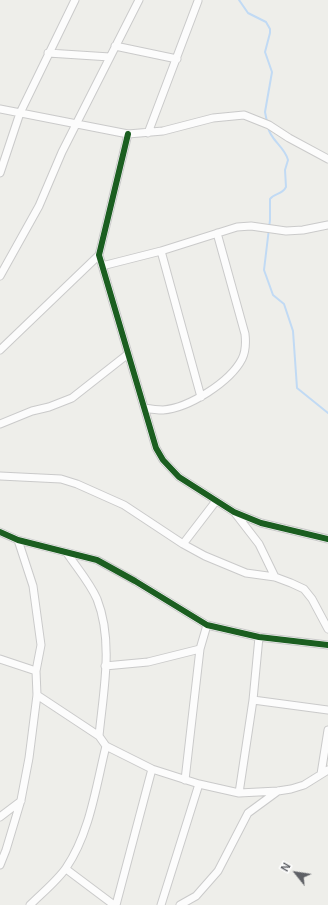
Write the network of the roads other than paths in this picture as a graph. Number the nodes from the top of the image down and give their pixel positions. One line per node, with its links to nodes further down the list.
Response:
1 (75, 0): 5 (street)
2 (139, 0): 4 (street)
3 (198, 1): 7 (street)
4 (115, 46): 6 (street); 7 (street)
5 (48, 53): 6 (street); 9 (street)
6 (110, 56): 10 (street)
7 (177, 59): 11 (street)
8 (0, 109): 9 (street)
9 (20, 113): 10 (street); 14 (street)
10 (77, 124): 12 (street); 20 (street)
11 (148, 133): 12 (street); 13 (street)
12 (128, 134): 18 (street)
13 (328, 159)
14 (0, 173)
15 (328, 225): 16 (street)
16 (217, 233): 17 (street); 24 (street)
17 (161, 251): 19 (street); 24 (street)
18 (99, 255): 19 (street); 21 (street)
19 (102, 266): 23 (street)
20 (0, 276)
21 (3, 342): 22 (street)
22 (0, 350)
23 (128, 354): 25 (street); 26 (street)
24 (201, 397): 25 (street)
25 (144, 408): 28 (street)
26 (0, 424)
27 (0, 476): 33 (street)
28 (216, 501): 29 (street); 33 (street)
29 (234, 512): 31 (street); 35 (street)
30 (0, 532): 32 (street)
31 (328, 538)
32 (18, 540): 34 (street); 43 (street)
33 (184, 544): 35 (street)
34 (67, 553): 36 (street); 42 (street)
35 (275, 577): 37 (street)
36 (207, 625): 38 (street); 40 (street)
37 (328, 629)
38 (260, 637): 39 (street); 45 (street)
39 (328, 645)
40 (200, 649): 42 (street); 53 (street)
41 (0, 659): 43 (street)
42 (105, 666): 48 (street)
43 (36, 671): 44 (street)
44 (37, 695): 48 (street); 57 (street)
45 (253, 700): 46 (street); 56 (street)
46 (328, 710)
47 (328, 730): 52 (street)
48 (99, 736): 49 (street)
49 (106, 746): 50 (street); 60 (street)
50 (152, 769): 53 (street); 62 (street)
51 (328, 770): 52 (street)
52 (321, 774): 55 (street)
53 (185, 780): 54 (street)
54 (199, 784): 56 (street); 63 (street)
55 (278, 791): 56 (street); 64 (street)
56 (239, 793)
57 (21, 800): 58 (street); 59 (street)
58 (0, 817)
59 (0, 865)
60 (66, 868): 61 (street); 62 (street)
61 (30, 905)
62 (115, 905)
63 (162, 905)
64 (180, 905)

